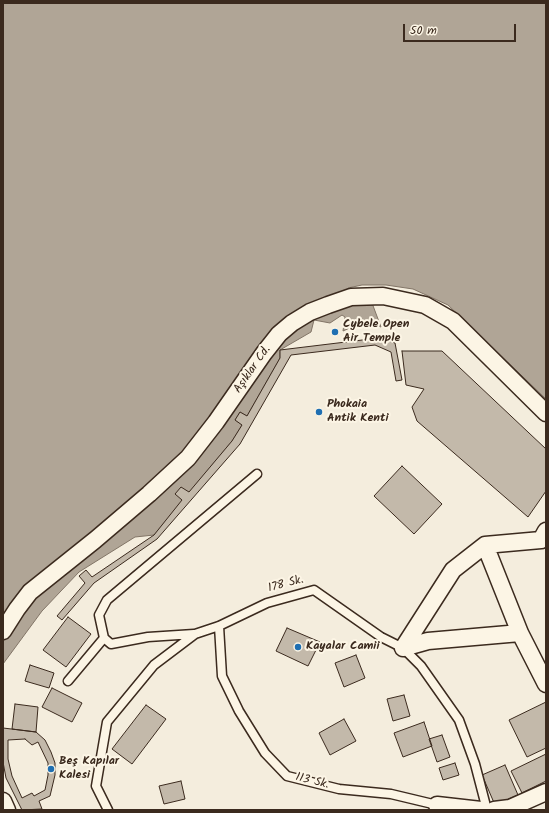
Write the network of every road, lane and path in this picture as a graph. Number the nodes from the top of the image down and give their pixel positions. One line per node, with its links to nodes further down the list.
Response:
1 (546, 413): 6 (street, Aşıklar Cd.)
2 (257, 474): 9 (lane)
3 (544, 538): 4 (street)
4 (486, 544): 7 (street); 10 (street)
5 (219, 626): 8 (lane, 178 Sk.); 10 (lane, 178 Sk.); 15 (lane, 113 Sk.)
6 (3, 631)
7 (520, 633): 10 (street); 12 (street)
8 (195, 634): 9 (lane); 18 (lane, 178 Sk.)
9 (104, 638): 11 (lane)
10 (403, 648): 20 (lane, 178 Sk.)
11 (68, 682)
12 (546, 684)
13 (546, 792): 16 (street)
14 (3, 801): 17 (street)
15 (437, 805): 19 (street, 113 Sk.)
16 (504, 809)
17 (7, 810)
18 (108, 810)
19 (481, 810)
20 (487, 810)

